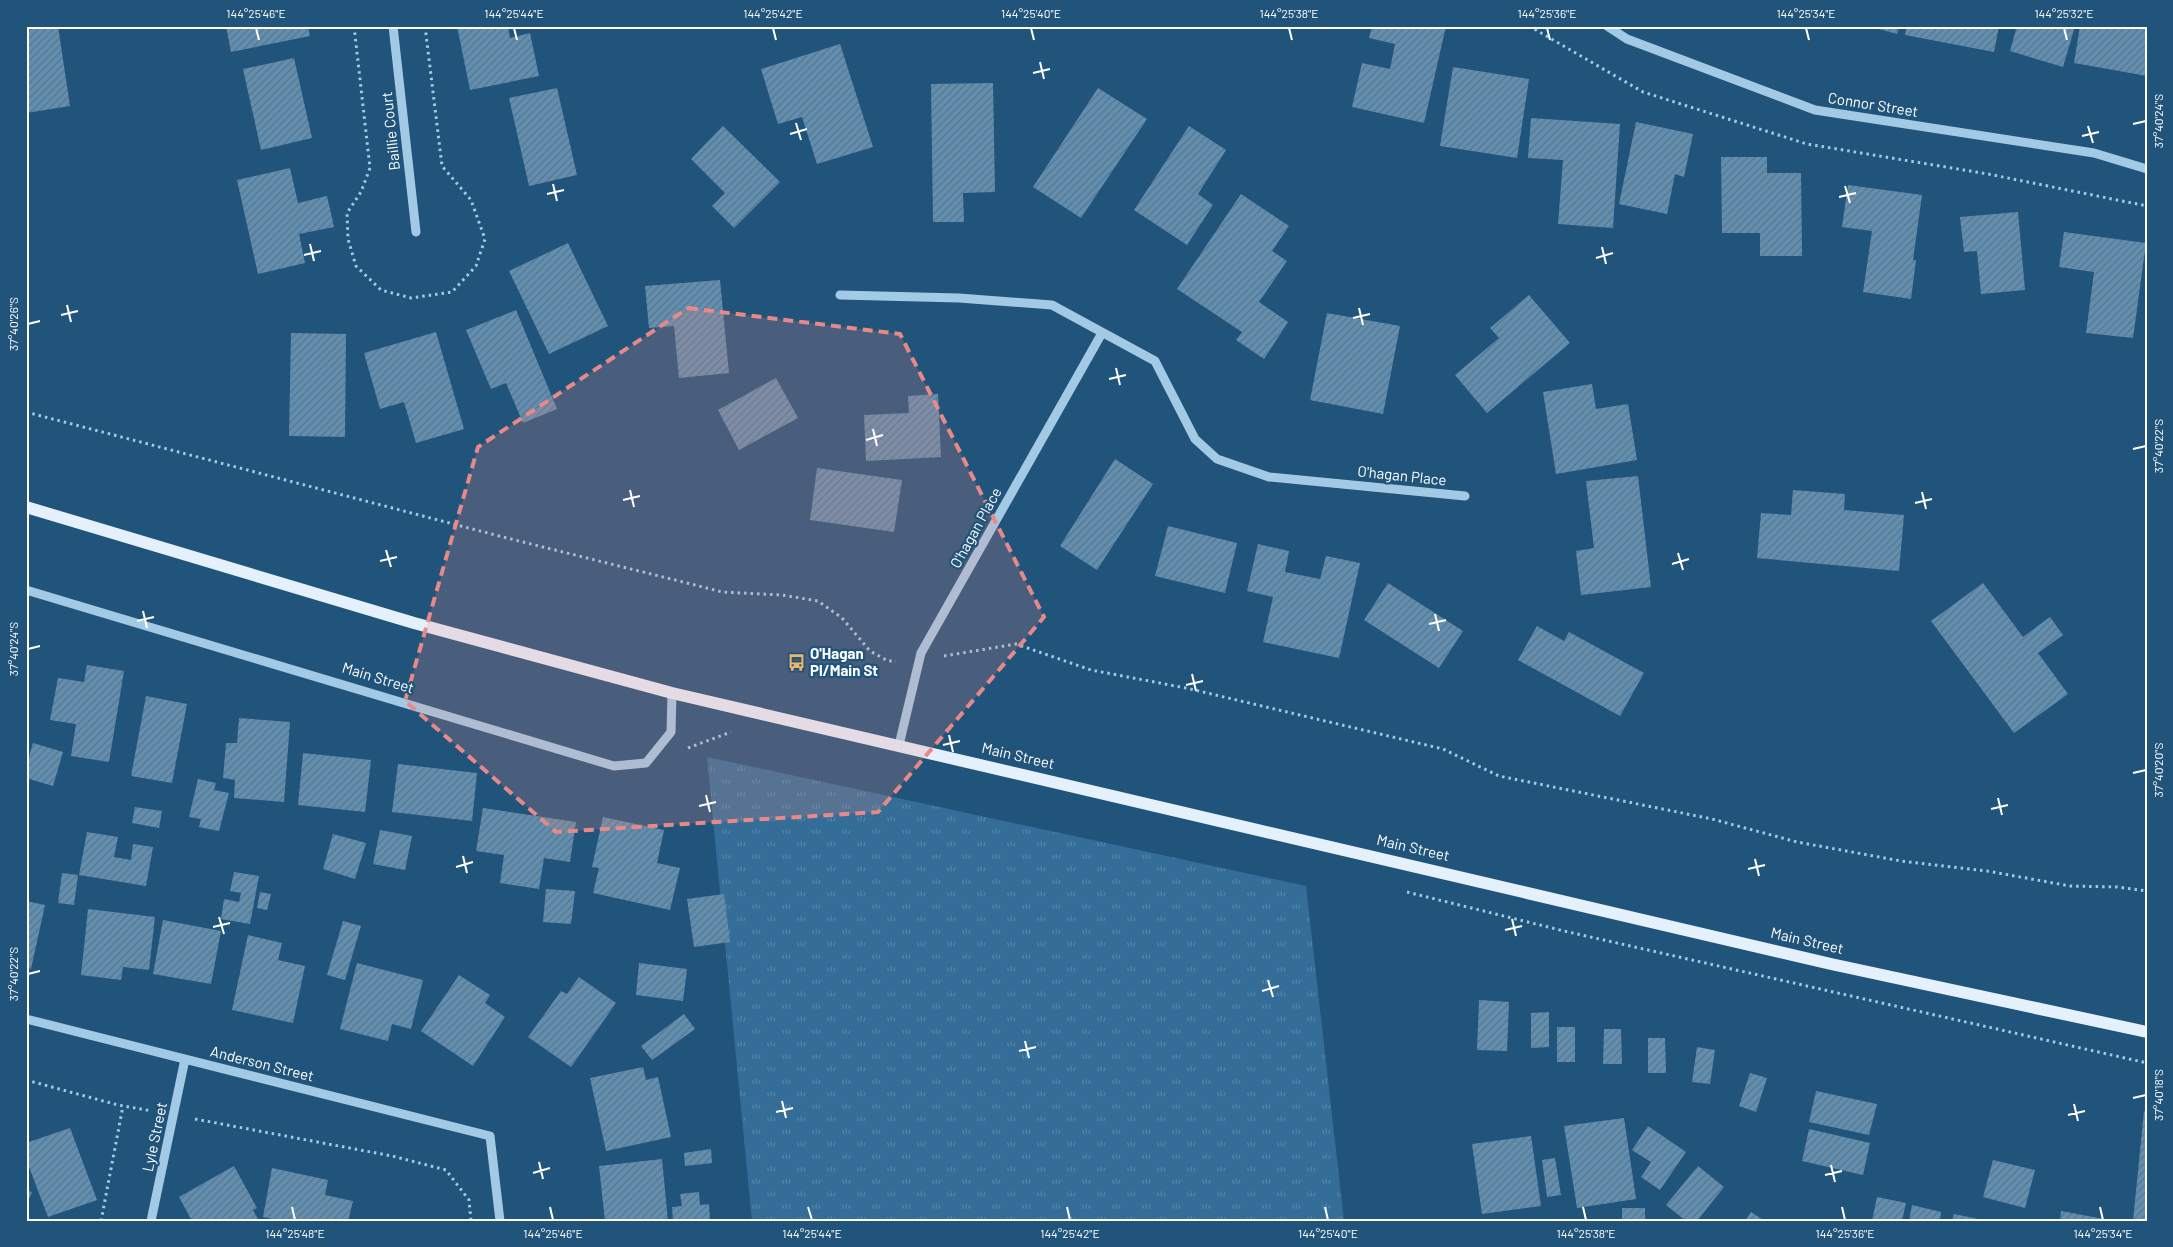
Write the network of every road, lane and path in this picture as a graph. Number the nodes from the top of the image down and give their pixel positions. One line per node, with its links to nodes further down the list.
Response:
1 (393, 26): 4 (street, Baillie Court)
2 (1607, 26): 3 (street, Connor Street)
3 (2147, 169)
4 (416, 232)
5 (840, 295): 6 (street, O'hagan Place)
6 (1102, 333): 8 (street, O'hagan Place); 11 (street, O'hagan Place)
7 (26, 412): 11 (path)
8 (1465, 496)
9 (26, 507): 12 (main road, Main Street)
10 (26, 590): 12 (street, Main Street)
11 (920, 660): 14 (street, O'hagan Place); 17 (path)
12 (672, 693): 14 (main road, Main Street)
13 (737, 730): 15 (path)
14 (899, 745): 19 (main road, Main Street)
15 (684, 750)
16 (1400, 891): 21 (path)
17 (2147, 891)
18 (26, 1019): 20 (street, Anderson Street)
19 (2147, 1032)
20 (185, 1059): 24 (street, Lyle Street); 28 (street, Anderson Street)
21 (2147, 1063)
22 (26, 1080): 23 (path)
23 (123, 1106): 24 (path); 25 (path)
24 (174, 1115): 26 (street, Lyle Street); 27 (path)
25 (101, 1221)
26 (151, 1221)
27 (472, 1221)
28 (500, 1221)

